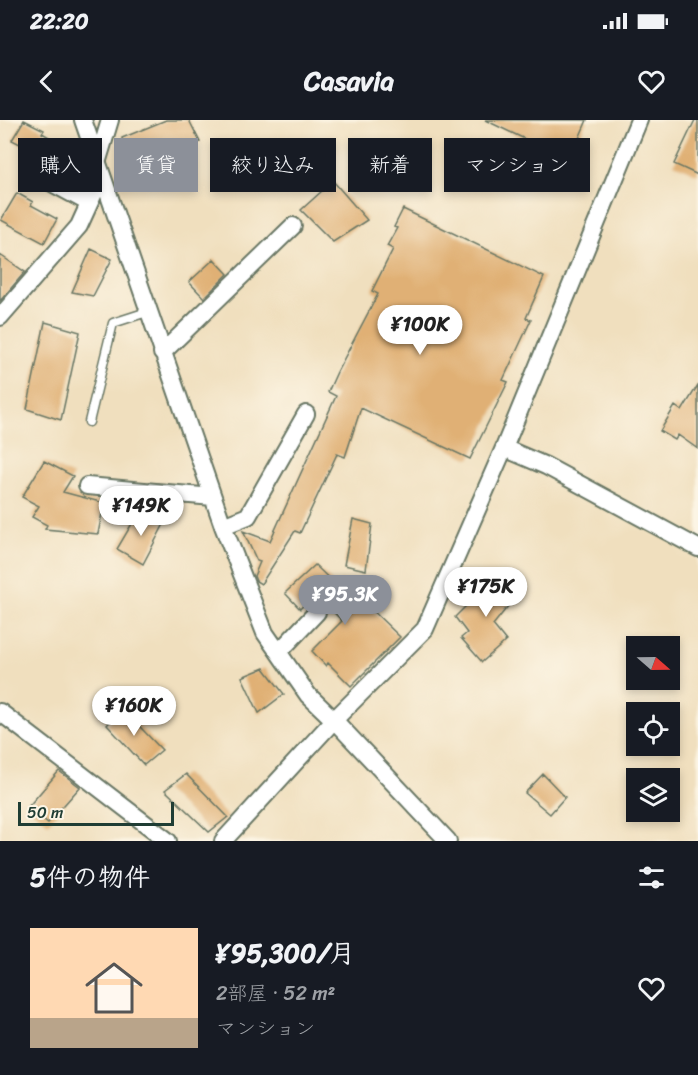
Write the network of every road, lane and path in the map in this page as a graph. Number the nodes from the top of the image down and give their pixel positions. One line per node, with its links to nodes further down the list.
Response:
1 (82, 120): 4 (street)
2 (110, 120): 5 (street)
3 (639, 120): 16 (street)
4 (89, 138)
5 (102, 147)
6 (102, 172): 11 (street)
7 (68, 192): 9 (street)
8 (94, 192): 9 (street)
9 (89, 203): 12 (street)
10 (293, 226): 13 (street)
11 (147, 312): 13 (street); 15 (lane)
12 (0, 317)
13 (162, 353): 18 (street)
14 (306, 414): 19 (street)
15 (89, 422)
16 (504, 448): 20 (street); 24 (street)
17 (87, 486): 18 (street)
18 (213, 498): 19 (street)
19 (223, 526): 22 (street)
20 (698, 548)
21 (317, 612): 22 (street)
22 (279, 652): 24 (street)
23 (0, 712): 25 (street)
24 (334, 720): 26 (street); 27 (street)
25 (168, 841)
26 (223, 841)
27 (448, 841)

